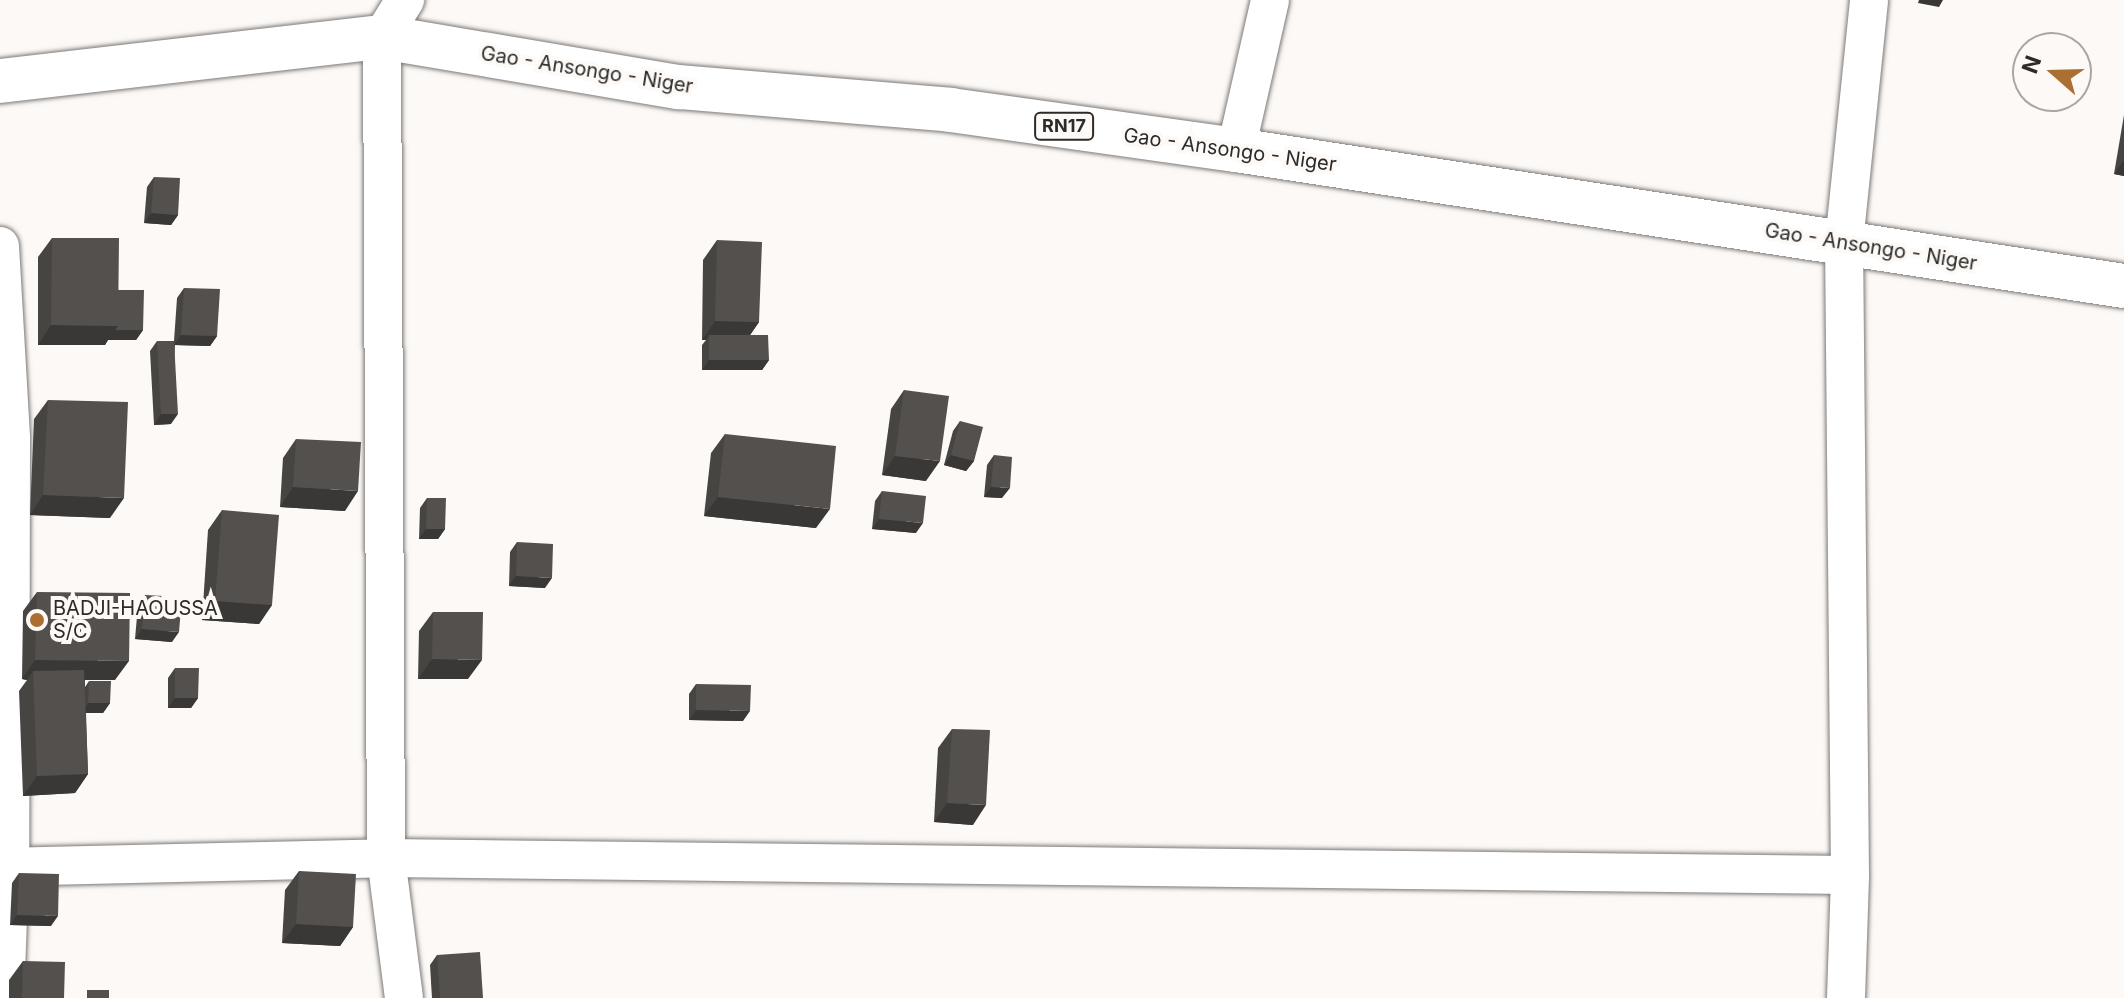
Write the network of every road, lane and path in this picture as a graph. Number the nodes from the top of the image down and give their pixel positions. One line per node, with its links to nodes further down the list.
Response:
1 (405, 0): 4 (street)
2 (1270, 0): 6 (street)
3 (1869, 0): 7 (street)
4 (382, 37): 5 (main road, Gao - Ansongo - Niger / RN17); 6 (main road, Gao - Ansongo - Niger / RN17); 10 (street)
5 (0, 81)
6 (1236, 150): 7 (main road, Gao - Ansongo - Niger / RN17)
7 (1844, 243): 9 (main road, Gao - Ansongo - Niger / RN17); 12 (street)
8 (0, 246): 11 (street)
9 (2124, 286)
10 (386, 858): 11 (street); 12 (street); 14 (street)
11 (5, 867): 13 (street)
12 (1850, 875): 15 (street)
13 (5, 998)
14 (404, 998)
15 (1846, 998)

